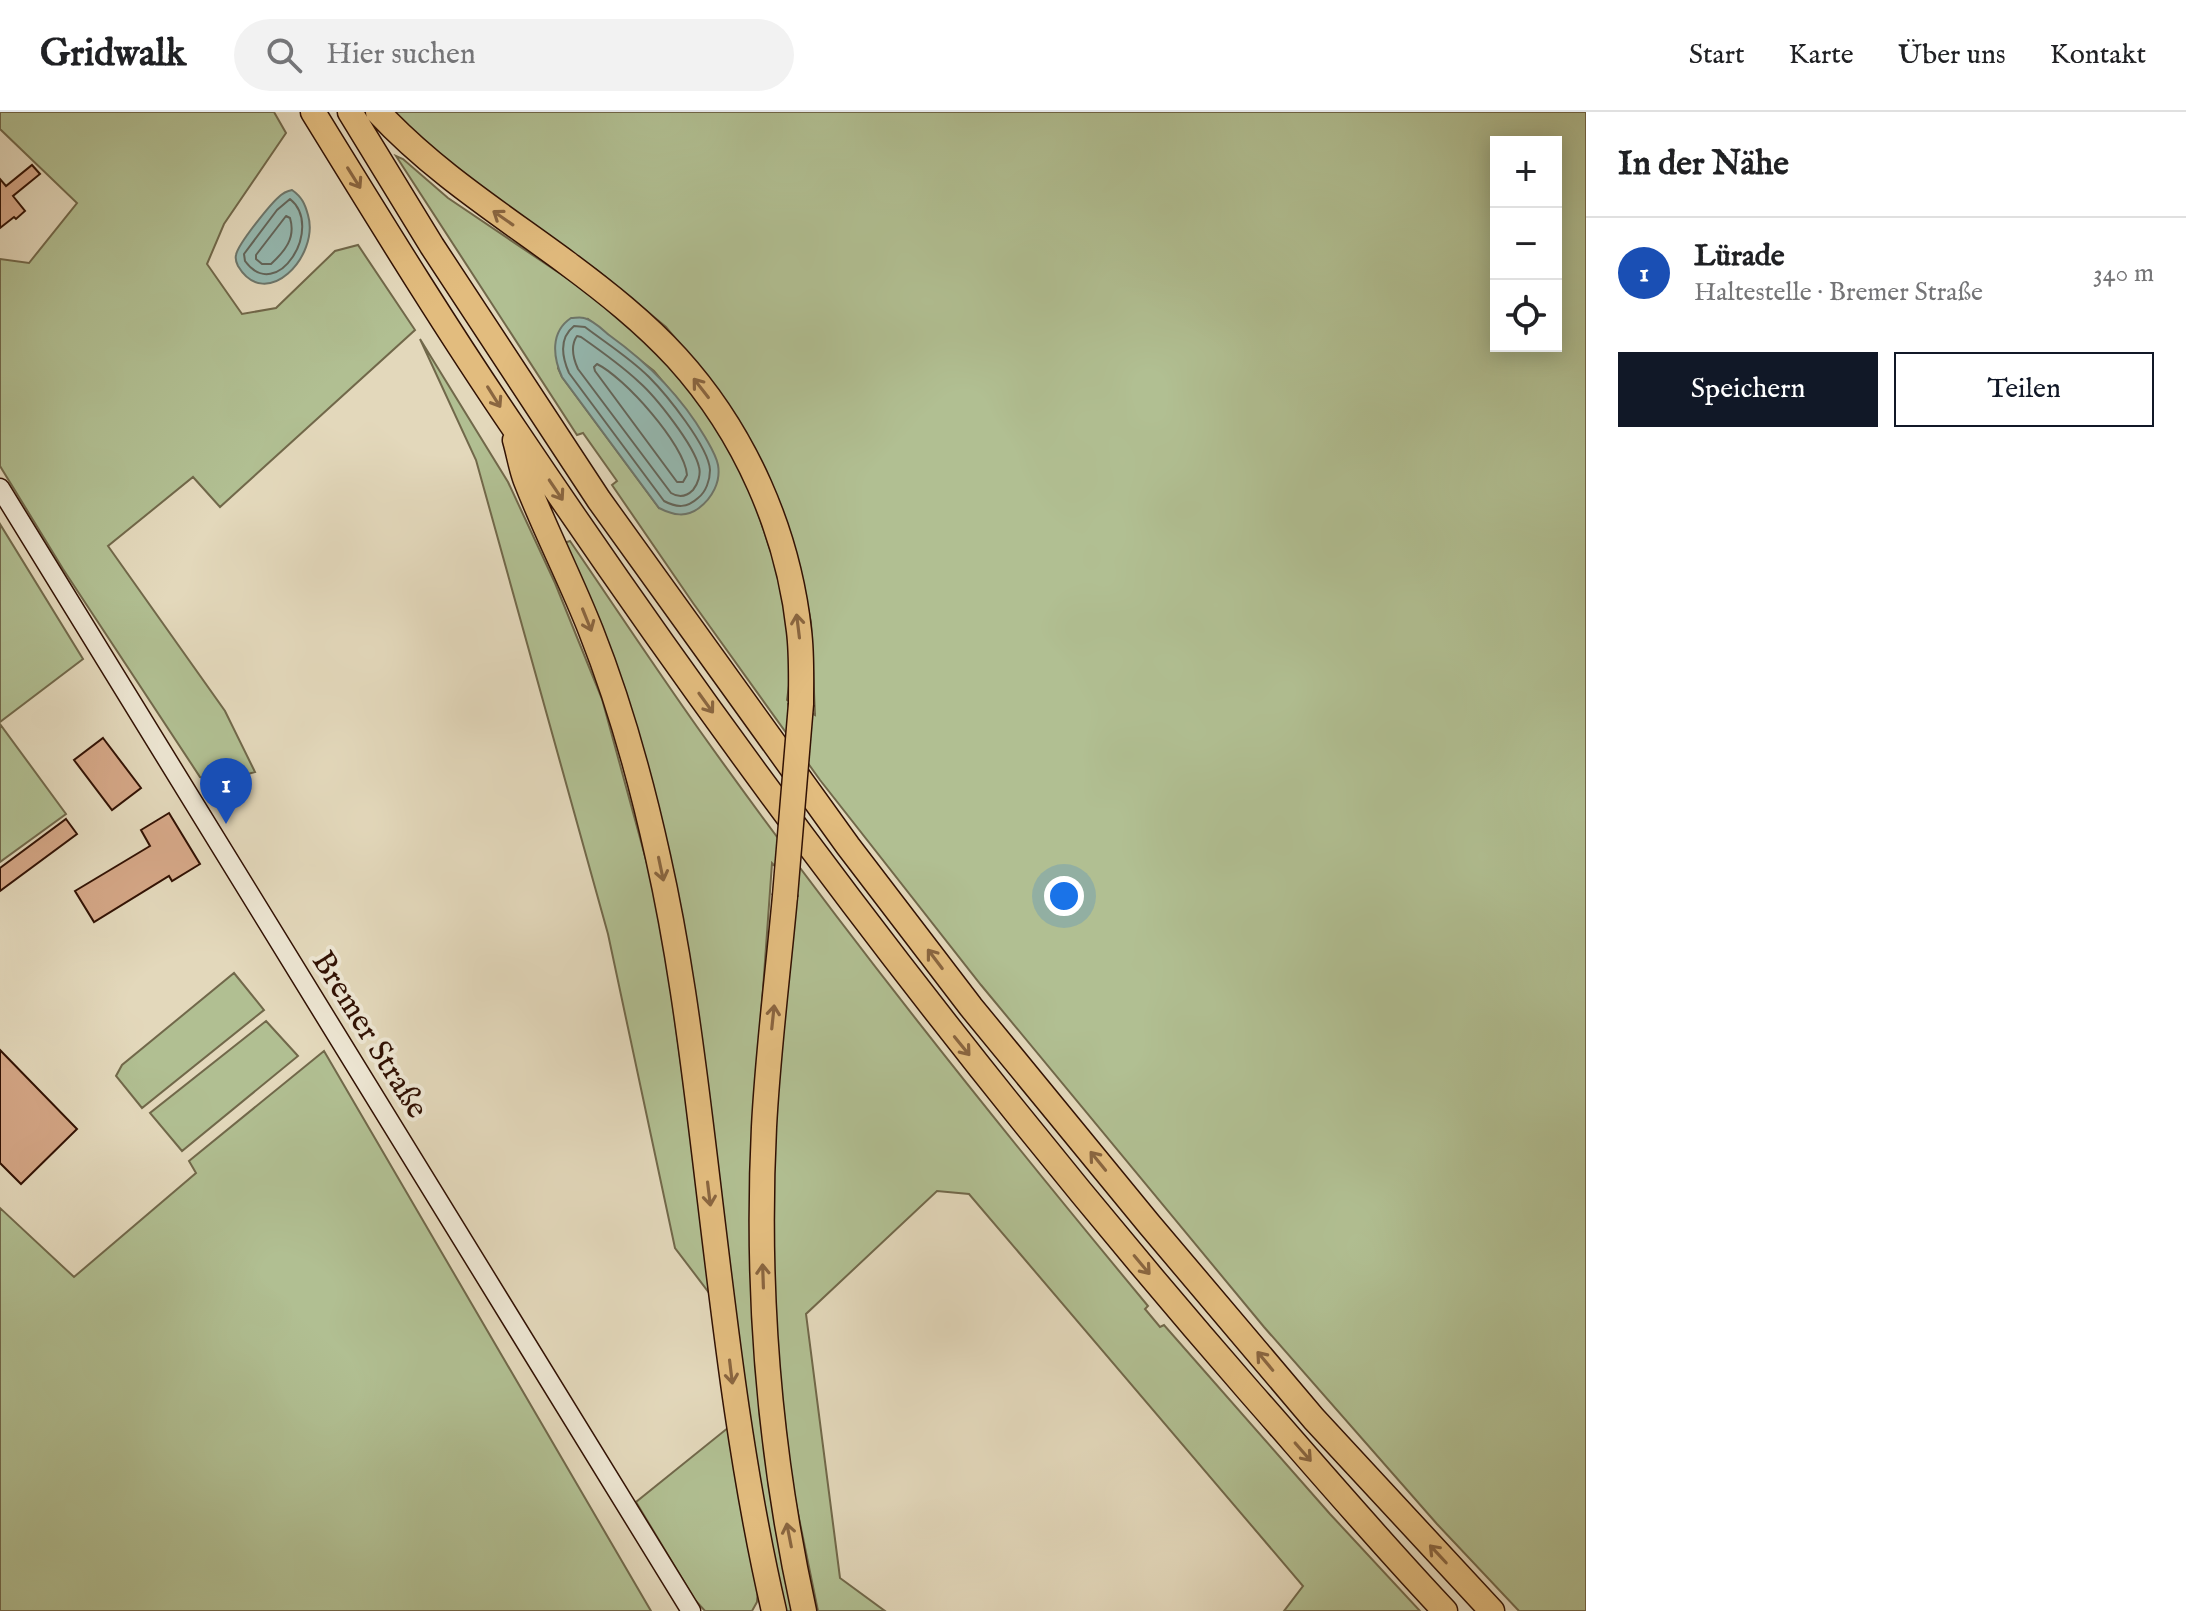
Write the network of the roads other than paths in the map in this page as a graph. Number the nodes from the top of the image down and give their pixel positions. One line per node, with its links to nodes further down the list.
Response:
1 (313, 112): 4 (highway, one-way to 4)
2 (350, 112): 10 (highway, one-way to 2)
3 (378, 112): 8 (highway, one-way to 3, bridge)
4 (512, 426): 6 (highway, one-way to 6); 9 (highway, one-way to 9)
5 (0, 488): 7 (main road, Bremer Straße)
6 (769, 1606)
7 (691, 1611)
8 (804, 1611)
9 (1445, 1611)
10 (1492, 1611)

